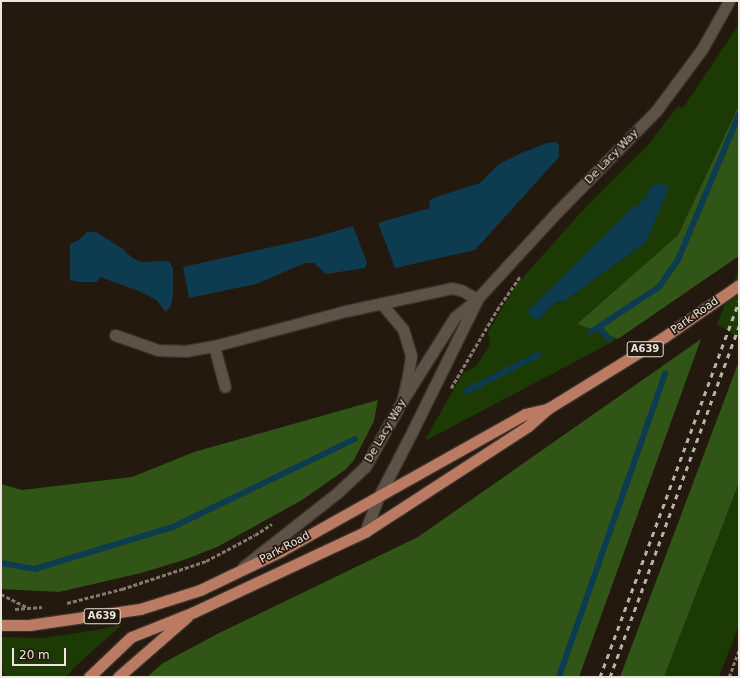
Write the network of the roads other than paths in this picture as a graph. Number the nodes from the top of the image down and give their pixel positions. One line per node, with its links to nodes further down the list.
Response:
1 (729, 1): 3 (street, De Lacy Way)
2 (739, 285): 9 (main road, Park Road / A639)
3 (477, 299): 4 (street); 8 (street, De Lacy Way); 10 (street, De Lacy Way)
4 (381, 303): 6 (street); 8 (street)
5 (115, 335): 6 (street)
6 (214, 346): 7 (street)
7 (225, 387)
8 (402, 401): 12 (street, De Lacy Way)
9 (548, 408): 10 (main road, Park Road); 11 (main road, Park Road)
10 (379, 496): 11 (street, De Lacy Way); 12 (main road, Park Road)
11 (365, 532): 13 (main road, Park Road)
12 (235, 573): 14 (main road, Park Road / A639)
13 (194, 612): 15 (main road, Park Road); 16 (main road)
14 (1, 625)
15 (89, 677)
16 (118, 677)

